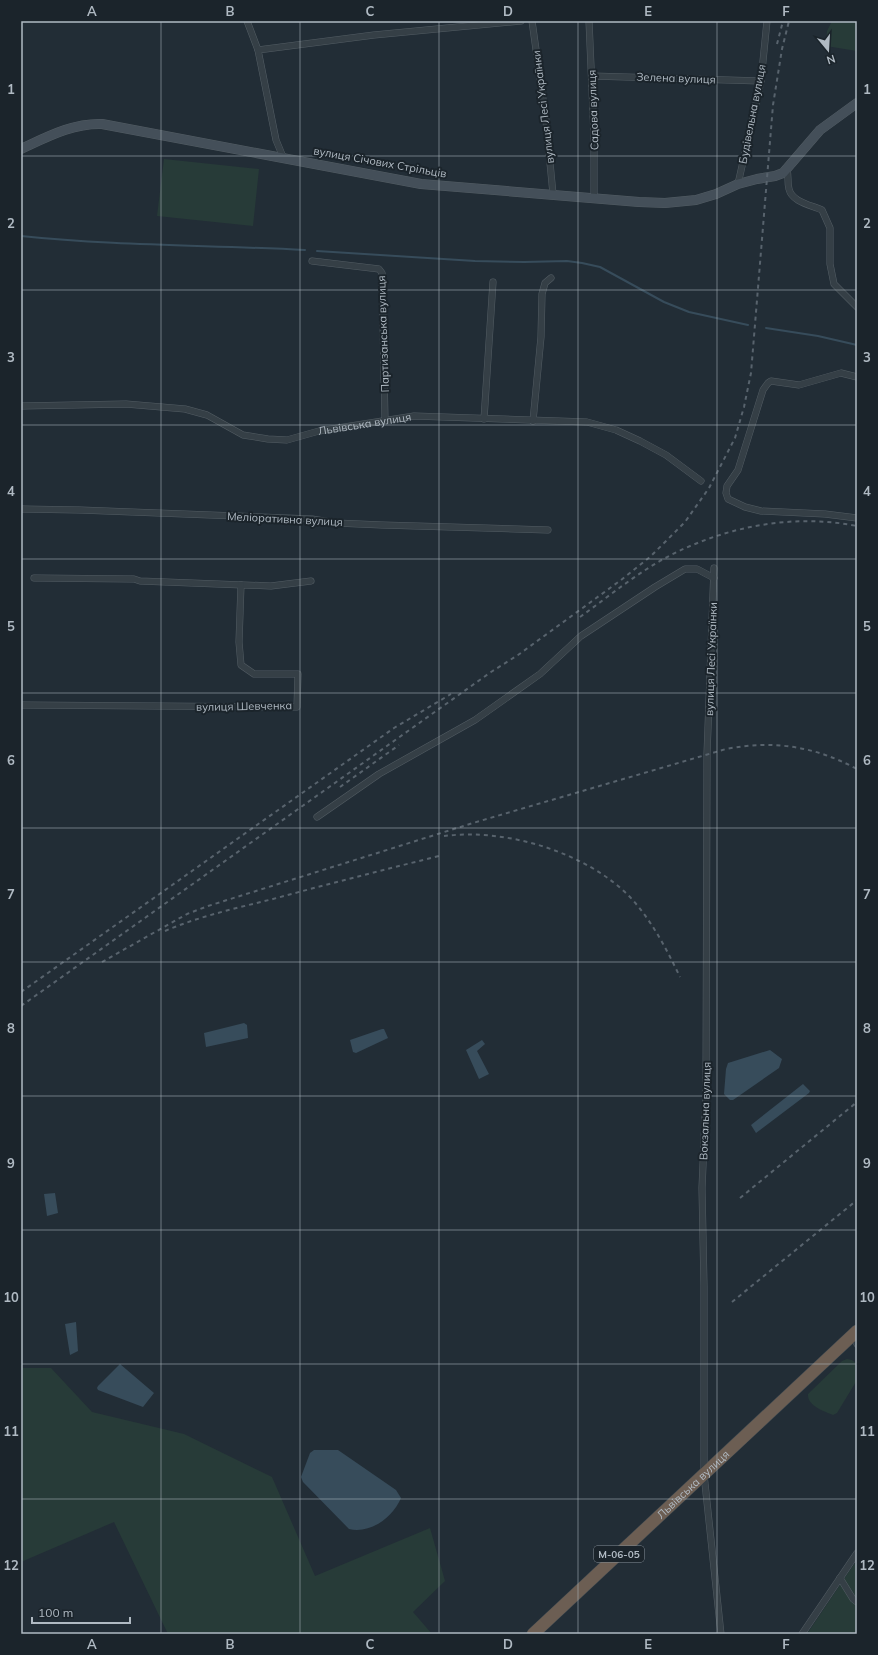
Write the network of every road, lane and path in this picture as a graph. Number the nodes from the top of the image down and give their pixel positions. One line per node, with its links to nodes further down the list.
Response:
1 (247, 21): 7 (street)
2 (521, 21): 6 (street)
3 (532, 21): 15 (street, вулиця Лесі Українки)
4 (589, 21): 8 (street, Садова вулиця)
5 (767, 21): 9 (street, Будівельна вулиця)
6 (482, 23): 7 (street)
7 (258, 50): 12 (street)
8 (592, 76): 9 (street, Зелена вулиця); 16 (street, Садова вулиця)
9 (761, 81): 14 (street, Будівельна вулиця)
10 (857, 103): 13 (street)
11 (21, 149): 12 (street, вулиця Січових Стрільців)
12 (283, 157): 15 (street, вулиця Січових Стрільців)
13 (787, 170): 14 (street, вулиця Січових Стрільців); 20 (street)
14 (738, 184): 16 (street, вулиця Січових Стрільців)
15 (553, 194): 16 (street, вулиця Січових Стрільців)
16 (594, 198)
17 (312, 261): 24 (street, Партизанська вулиця)
18 (551, 278): 25 (street)
19 (493, 282): 23 (street)
20 (857, 307)
21 (857, 377): 28 (street)
22 (21, 406): 24 (street, Львівська вулиця)
23 (484, 419): 24 (street, Львівська вулиця); 25 (street, Львівська вулиця)
24 (385, 420)
25 (533, 421): 26 (street, Львівська вулиця)
26 (701, 481)
27 (21, 509): 29 (street, Меліоративна вулиця)
28 (857, 518)
29 (548, 530)
30 (714, 568): 32 (street, вулиця Лесі Українки)
31 (34, 578): 34 (street)
32 (714, 578): 36 (street, вулиця Лесі Українки); 37 (street)
33 (311, 581): 34 (street)
34 (241, 585): 35 (street, вулиця Шевченка)
35 (21, 705)
36 (708, 749): 39 (street, Вокзальна вулиця)
37 (317, 817)
38 (856, 1337): 39 (highway, Львівська вулиця / М-06-05)
39 (704, 1474): 43 (highway, Львівська вулиця / М-06-05); 44 (street, Вокзальна вулиця)
40 (857, 1553): 41 (street)
41 (840, 1578): 42 (street); 45 (street)
42 (857, 1602)
43 (533, 1634)
44 (721, 1634)
45 (802, 1634)

